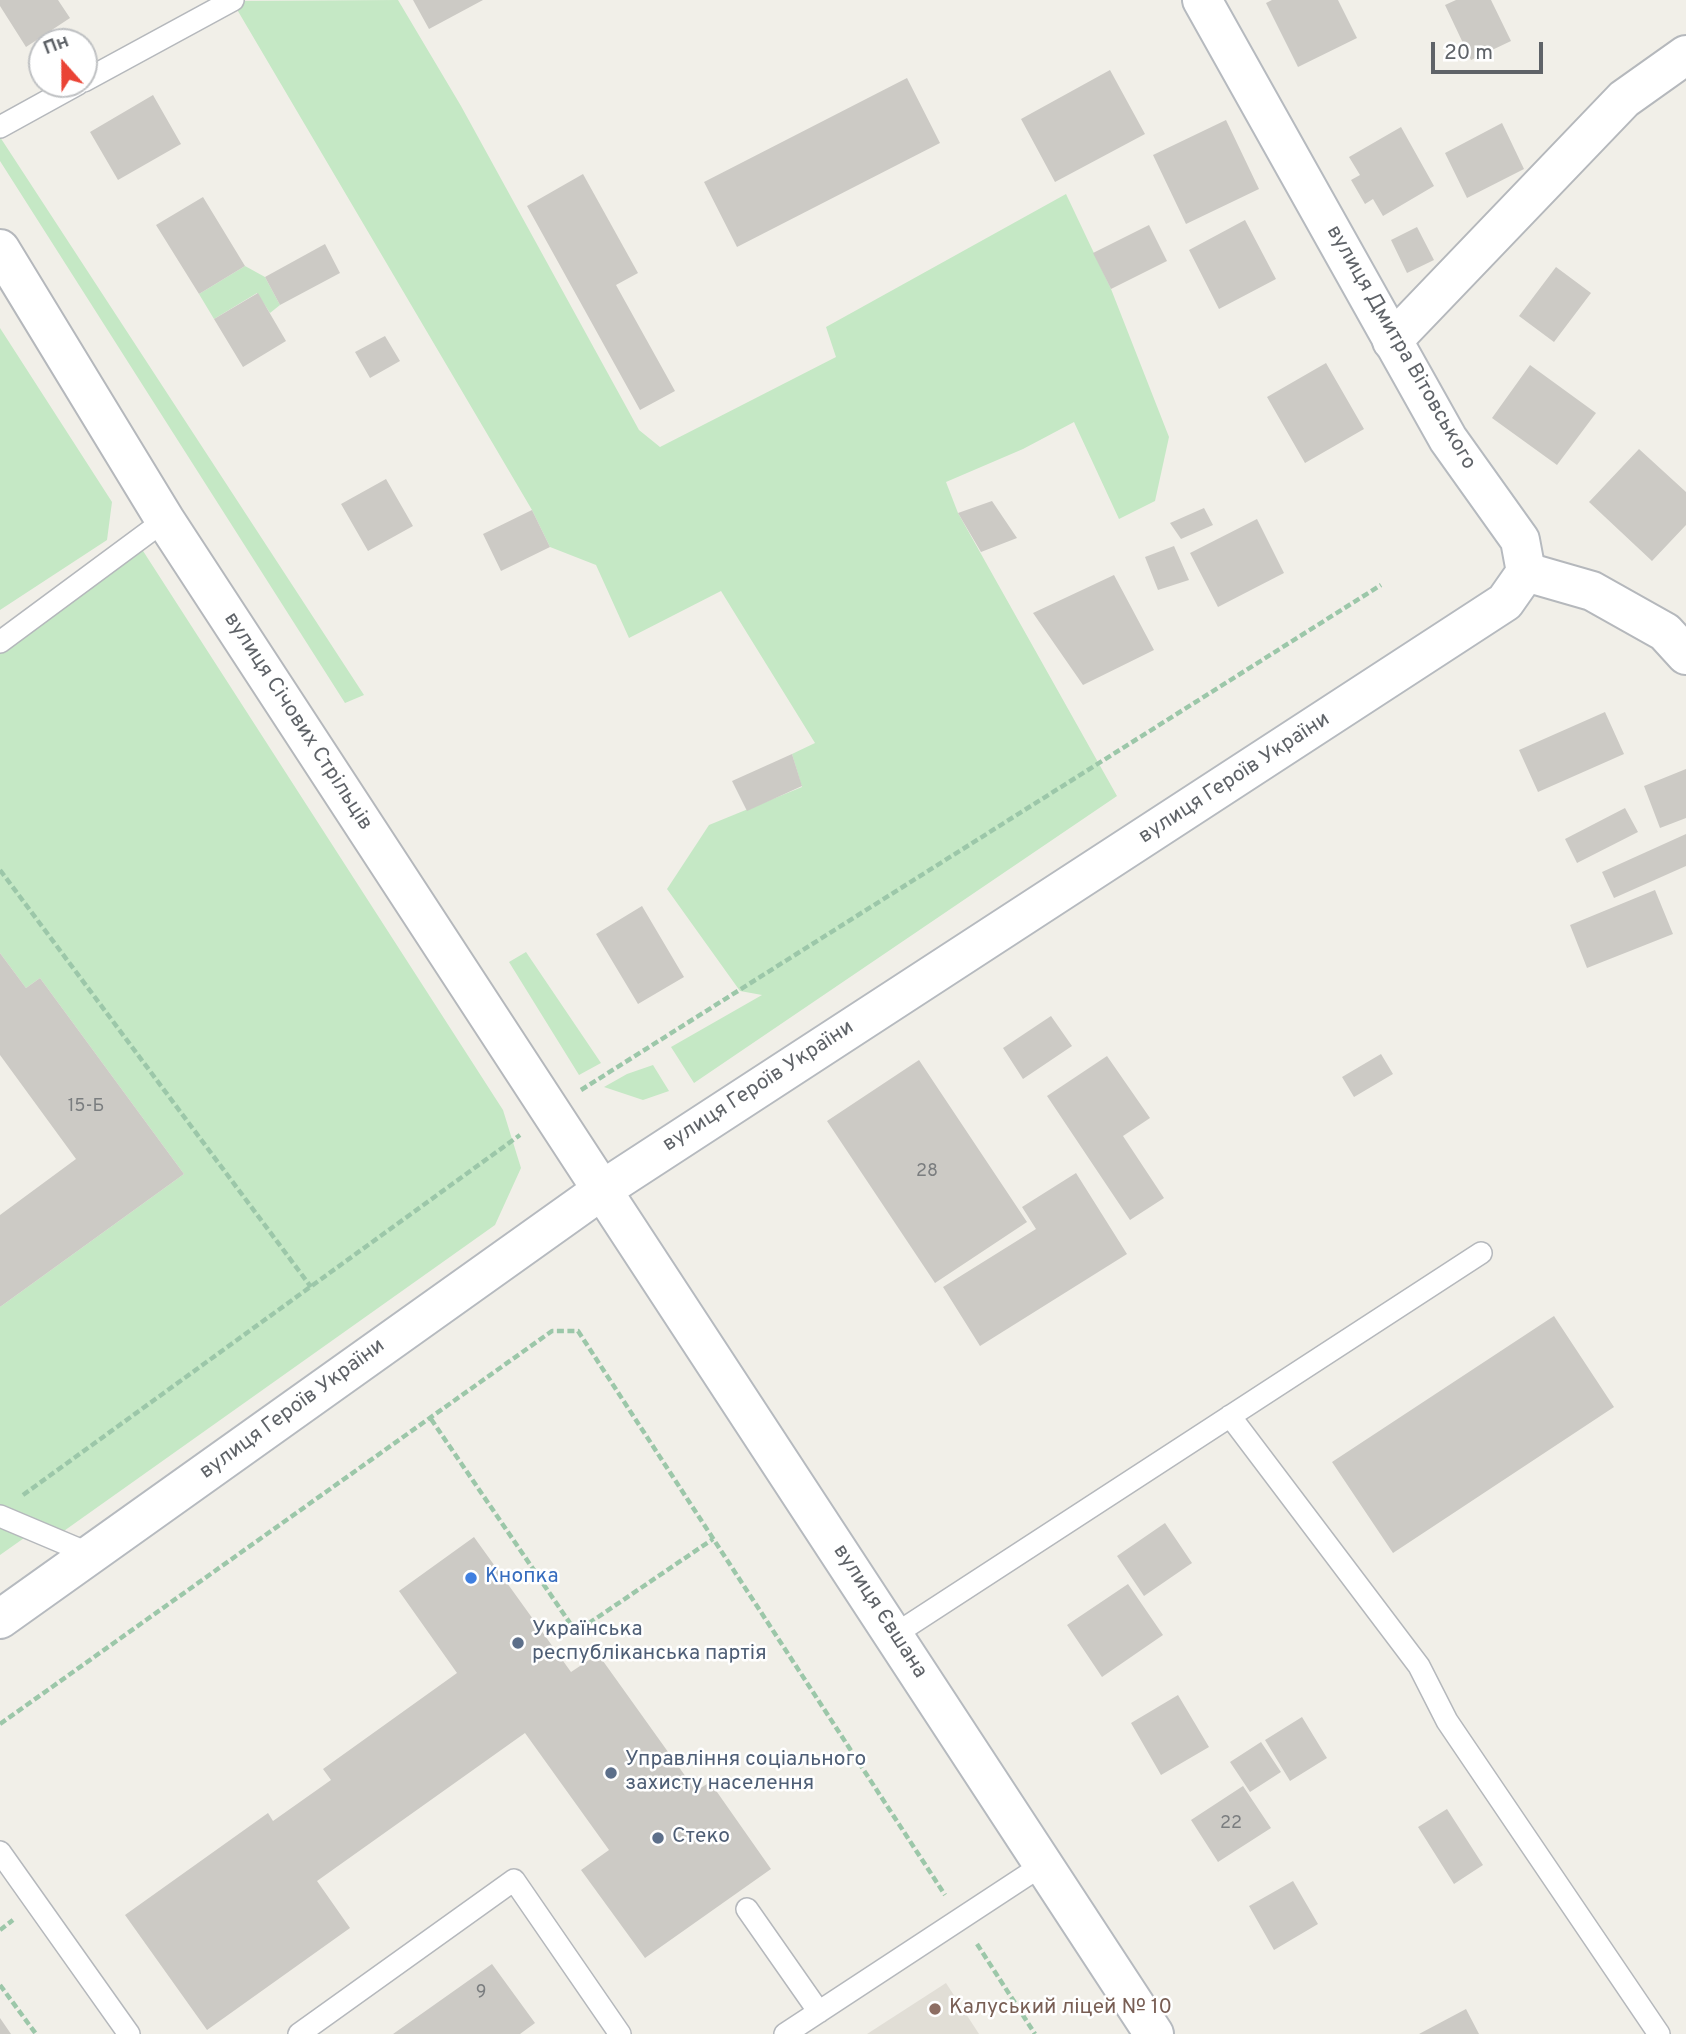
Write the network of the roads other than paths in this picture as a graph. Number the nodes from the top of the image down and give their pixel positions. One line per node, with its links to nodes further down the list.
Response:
1 (233, 0): 4 (lane)
2 (1202, 0): 8 (main road, вулиця Дмитра Вітовського)
3 (1686, 55): 8 (main road)
4 (98, 73)
5 (53, 98): 6 (lane)
6 (0, 127)
7 (0, 249): 9 (main road, вулиця Січових Стрільців)
8 (1392, 341): 10 (main road, вулиця Дмитра Вітовського)
9 (165, 520): 11 (lane); 13 (main road, вулиця Січових Стрільців)
10 (1526, 572): 12 (main road); 13 (main road, вулиця Героїв України)
11 (0, 642)
12 (1686, 655)
13 (602, 1190): 17 (main road, вулиця Героїв України); 19 (main road, вулиця Євшана)
14 (1481, 1253): 15 (lane)
15 (1230, 1416): 19 (lane); 29 (lane)
16 (0, 1517): 17 (lane)
17 (90, 1555): 18 (main road, вулиця Героїв України)
18 (0, 1619)
19 (894, 1635): 21 (main road, вулиця Євшана)
20 (0, 1852): 24 (lane)
21 (1044, 1864): 23 (lane); 28 (main road, вулиця Євшана)
22 (747, 1909): 23 (lane)
23 (819, 2012): 27 (lane)
24 (129, 2034)
25 (299, 2034): 26 (lane)
26 (620, 2034)
27 (785, 2034)
28 (1154, 2034)
29 (1659, 2034)

